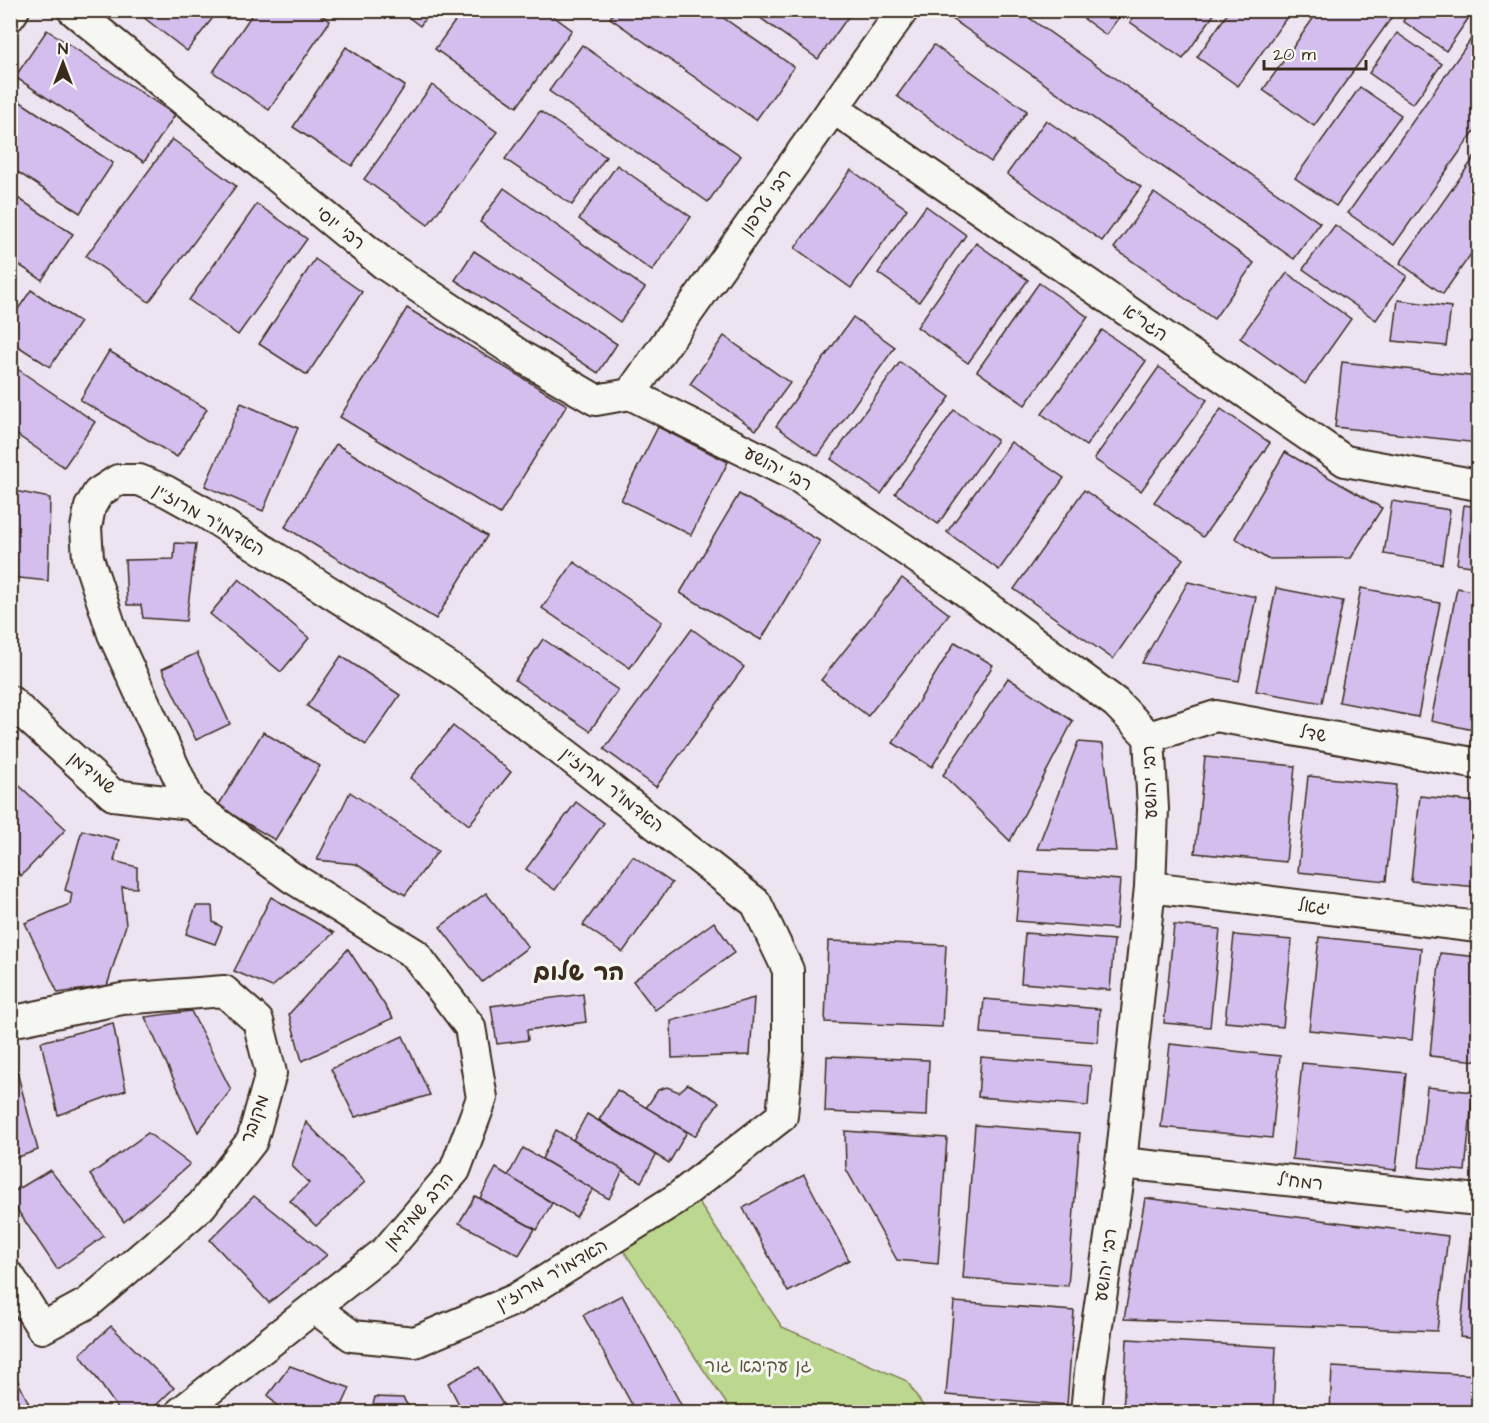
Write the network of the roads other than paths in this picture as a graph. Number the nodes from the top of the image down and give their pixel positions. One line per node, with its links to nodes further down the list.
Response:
1 (14, 10): 4 (street)
2 (73, 10): 6 (street, רבי יוסי)
3 (903, 10): 5 (street, רבי טרפון)
4 (10, 16)
5 (833, 108): 6 (street, רבי טרפון); 7 (street, הגר"א)
6 (630, 394): 9 (street, רבי יהושע)
7 (1479, 485)
8 (10, 701): 11 (street, שמידמן)
9 (1149, 737): 10 (street, שדל); 12 (street, רבי יהושע)
10 (1479, 764)
11 (191, 804): 18 (street, הרב שמידמן); 18 (street, האדמו"ר מרוז'ין)
12 (1150, 887): 13 (street, יגאל); 15 (street, רבי יהושע)
13 (1479, 927)
14 (10, 1022): 17 (street, מקובר)
15 (1121, 1163): 16 (street, רמח"ל); 20 (street, רבי יהושע)
16 (1479, 1200)
17 (10, 1277)
18 (315, 1308): 19 (street, הרב שמידמן)
19 (181, 1413)
20 (1086, 1413)

